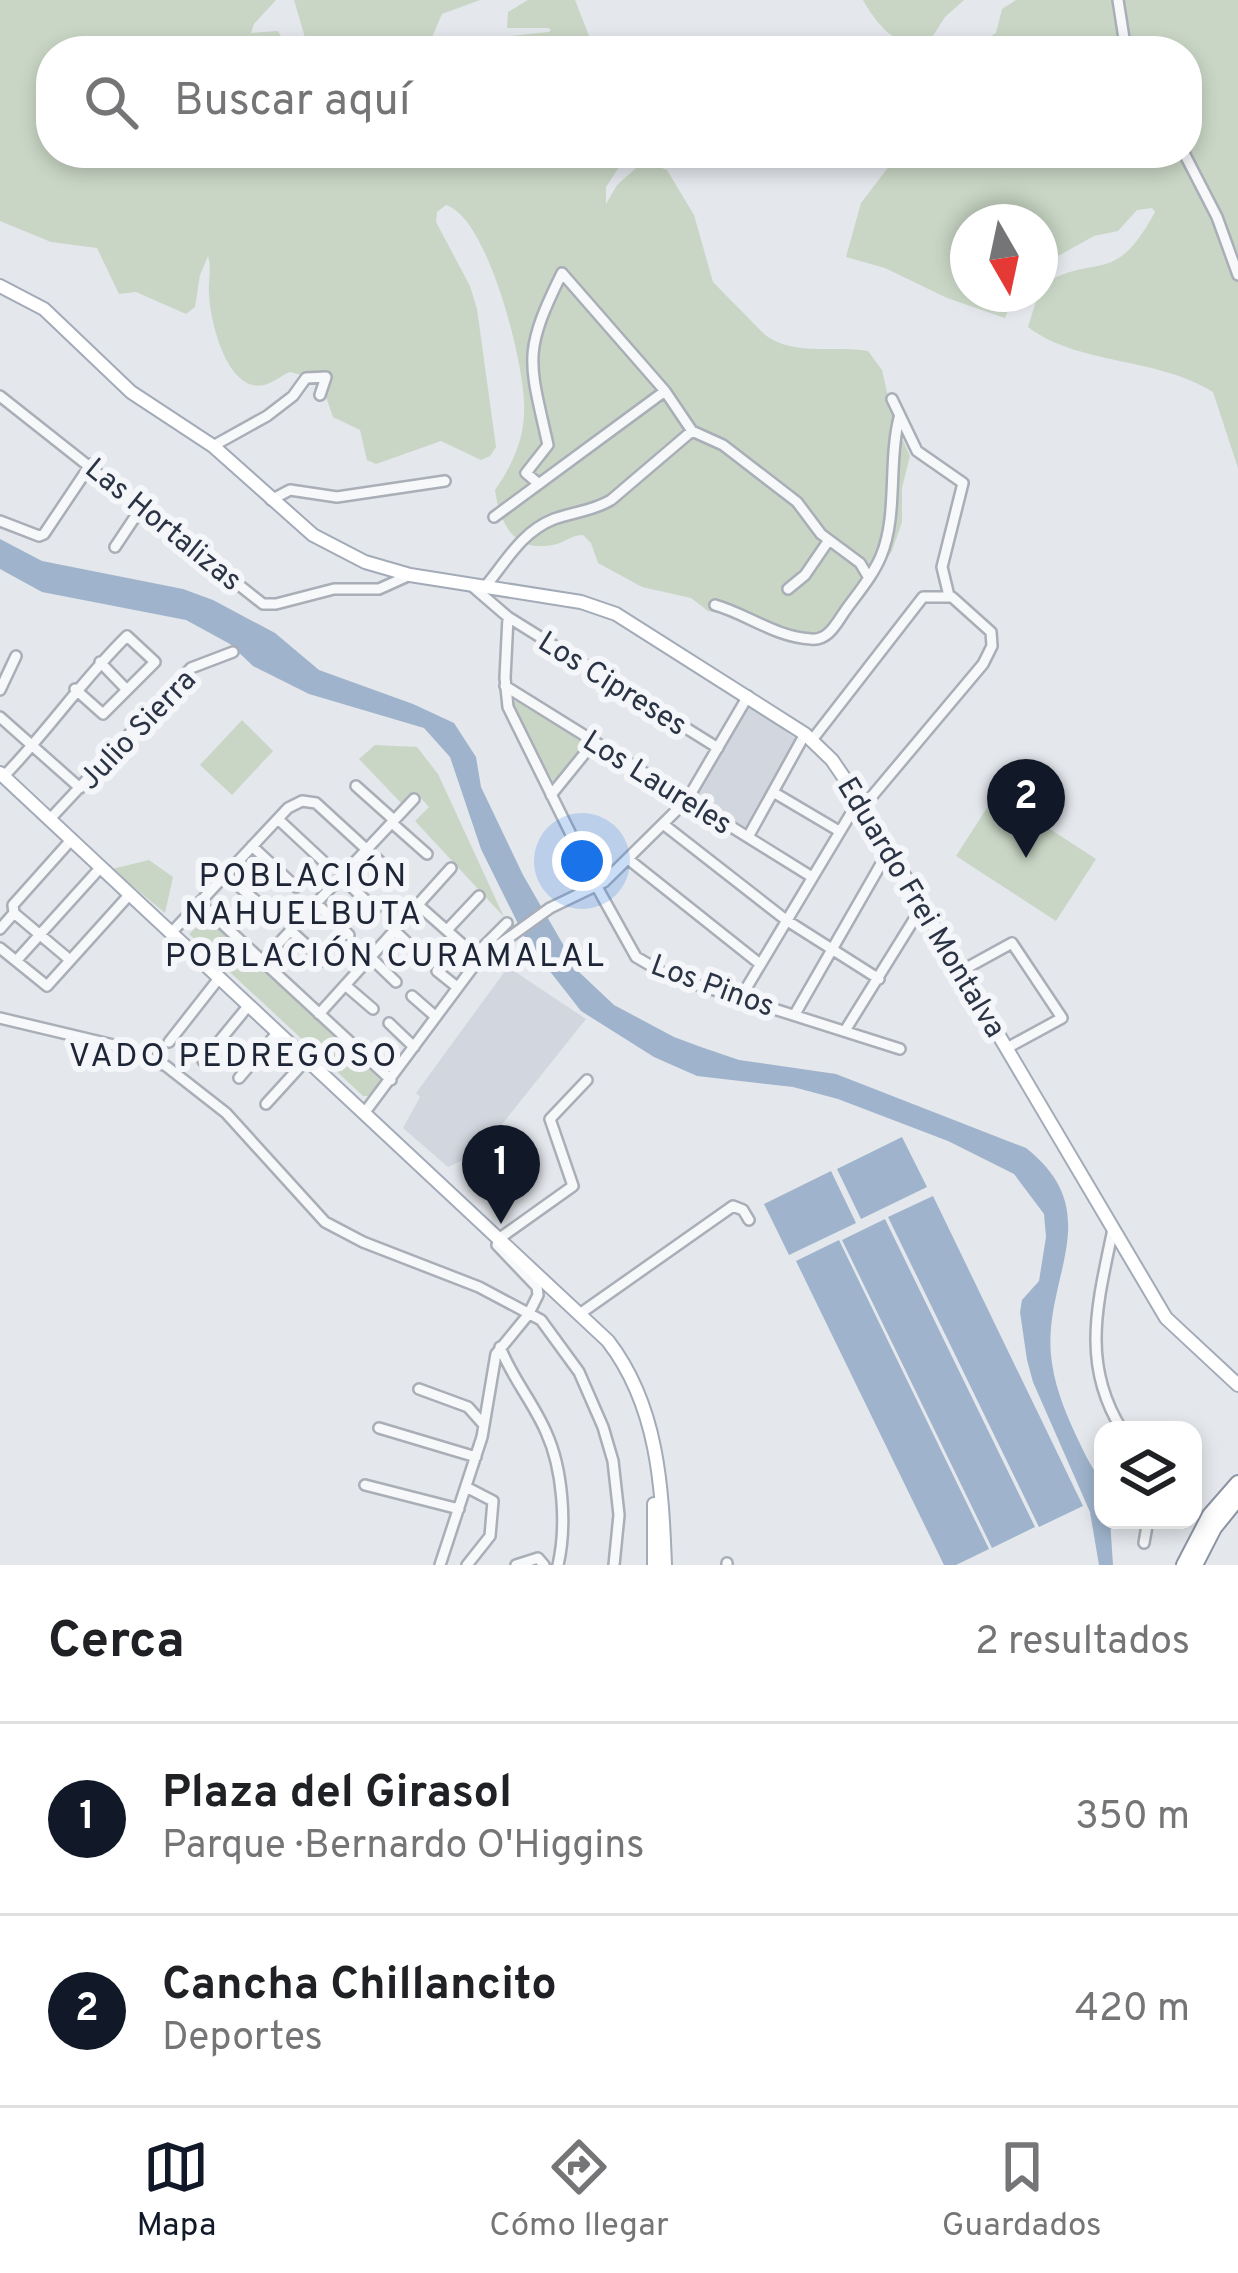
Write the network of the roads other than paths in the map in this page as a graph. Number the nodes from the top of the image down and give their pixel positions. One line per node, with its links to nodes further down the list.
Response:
1 (1118, 0): 2 (street)
2 (1124, 36)
3 (1191, 168): 4 (street)
4 (1238, 275)
5 (0, 286): 12 (main road, Eduardo Frei Montalva)
6 (664, 391): 11 (street); 15 (street); 15 (street)
7 (320, 395): 12 (street)
8 (0, 397): 13 (street, Las Hortalizas)
9 (892, 399): 10 (street)
10 (899, 418): 23 (street); 27 (street)
11 (692, 431): 20 (street); 24 (street)
12 (213, 446): 16 (main road, Eduardo Frei Montalva)
13 (91, 464): 17 (street, Las Hortalizas); 19 (street)
14 (445, 481): 16 (street)
15 (539, 484): 18 (street)
16 (272, 500): 22 (main road, Eduardo Frei Montalva)
17 (141, 508): 21 (street); 22 (street, Las Hortalizas)
18 (494, 517)
19 (0, 521)
20 (829, 540): 23 (street); 25 (street)
21 (115, 547)
22 (410, 575): 24 (main road, Eduardo Frei Montalva)
23 (869, 578): 28 (street)
24 (478, 587): 26 (main road, Eduardo Frei Montalva); 29 (street)
25 (788, 589)
26 (528, 593): 29 (street); 37 (main road, Eduardo Frei Montalva)
27 (947, 595): 39 (street); 50 (street)
28 (715, 604)
29 (508, 617): 33 (street, Los Pinos); 42 (street, Los Cipreses)
30 (233, 652): 45 (street, Julio Sierra)
31 (16, 656): 35 (street)
32 (100, 662): 34 (street); 36 (street); 36 (street)
33 (506, 686): 40 (street, Los Laureles); 47 (street, Los Pinos)
34 (75, 689): 36 (street); 41 (street)
35 (0, 690)
36 (127, 690)
37 (748, 696): 39 (main road, Eduardo Frei Montalva); 42 (street)
38 (0, 717): 41 (street)
39 (809, 737): 46 (street); 50 (main road, Eduardo Frei Montalva)
40 (594, 742): 47 (street); 49 (street, Los Laureles)
41 (32, 747): 43 (street); 45 (street)
42 (718, 748): 49 (street)
43 (2, 774): 51 (main road)
44 (356, 786): 53 (street)
45 (80, 788): 51 (street, Julio Sierra)
46 (773, 793): 55 (street); 56 (street)
47 (551, 795): 71 (street, Los Pinos)
48 (414, 799): 53 (street)
49 (687, 800): 54 (street); 56 (street, Los Laureles)
50 (862, 804): 55 (street); 60 (main road, Eduardo Frei Montalva)
51 (50, 820): 57 (main road)
52 (279, 820): 58 (street); 59 (street); 63 (street)
53 (393, 822): 59 (street); 61 (street)
54 (662, 824): 62 (street); 81 (street)
55 (839, 831): 68 (street)
56 (748, 837): 68 (street, Los Laureles)
57 (72, 839): 64 (main road); 79 (street)
58 (252, 846): 66 (street); 70 (street)
59 (367, 849): 67 (street); 69 (street)
60 (889, 850): 77 (main road, Eduardo Frei Montalva); 91 (street)
61 (427, 854)
62 (628, 859): 71 (street); 99 (street)
63 (323, 861)
64 (101, 867): 72 (main road); 88 (street)
65 (451, 868): 76 (street)
66 (226, 874): 75 (street); 80 (street)
67 (341, 877): 74 (street); 78 (street)
68 (812, 877): 81 (street)
69 (401, 881)
70 (296, 887)
71 (597, 887): 94 (street); 108 (street, Los Pinos)
72 (130, 894): 87 (main road); 95 (street)
73 (479, 896): 85 (street)
74 (316, 903): 86 (street); 89 (street)
75 (200, 904): 87 (street); 97 (street)
76 (416, 904): 84 (street); 85 (street)
77 (923, 905): 101 (main road, Eduardo Frei Montalva); 103 (street)
78 (375, 909)
79 (14, 913): 83 (street); 88 (street)
80 (271, 914)
81 (786, 920): 91 (street); 99 (street)
82 (507, 923): 94 (street)
83 (0, 928)
84 (394, 930): 92 (street); 93 (street)
85 (447, 930): 94 (street)
86 (291, 931): 97 (street); 98 (street)
87 (172, 932): 102 (main road)
88 (40, 934): 95 (street); 96 (street)
89 (349, 934)
90 (0, 948): 96 (street)
91 (832, 950): 103 (street); 112 (street)
92 (420, 956)
93 (370, 957): 104 (street); 105 (street)
94 (477, 957): 106 (street)
95 (70, 960): 96 (street)
96 (16, 961)
97 (262, 961): 111 (street)
98 (324, 961)
99 (760, 964): 108 (street)
100 (437, 970): 106 (street)
101 (961, 970): 120 (main road, Eduardo Frei Montalva); 120 (street)
102 (220, 977): 109 (main road); 118 (street)
103 (879, 979): 116 (street)
104 (396, 982)
105 (345, 985): 110 (street); 111 (street)
106 (457, 986): 113 (street)
107 (412, 996): 113 (street)
108 (741, 997): 112 (street, Los Pinos)
109 (249, 1005): 117 (main road); 123 (street)
110 (373, 1009)
111 (320, 1014): 125 (street)
112 (795, 1014): 116 (street, Los Pinos)
113 (436, 1017): 119 (street)
114 (0, 1018): 133 (street)
115 (389, 1023): 119 (street)
116 (846, 1030): 121 (street, Los Pinos)
117 (278, 1032): 122 (main road); 124 (street)
118 (169, 1042)
119 (414, 1047): 125 (street)
120 (1007, 1048): 130 (main road, Eduardo Frei Montalva)
121 (900, 1049)
122 (308, 1059): 127 (street); 128 (main road)
123 (203, 1060)
124 (239, 1078)
125 (392, 1080): 128 (street)
126 (587, 1080): 131 (street)
127 (266, 1105)
128 (364, 1112): 131 (main road)
129 (749, 1220): 132 (street)
130 (1113, 1229): 135 (main road, Eduardo Frei Montalva); 137 (street)
131 (500, 1238): 132 (main road); 133 (street)
132 (580, 1313): 141 (main road)
133 (528, 1315): 134 (street); 154 (street)
134 (500, 1347): 138 (street); 153 (street)
135 (1238, 1385)
136 (419, 1389): 138 (street)
137 (1116, 1421)
138 (484, 1424): 140 (street)
139 (380, 1428): 140 (street)
140 (476, 1457): 144 (street)
141 (657, 1467): 155 (main road); 156 (main road)
142 (1238, 1483): 157 (highway)
143 (365, 1485): 146 (street)
144 (466, 1487): 146 (street); 150 (street)
145 (1238, 1498): 158 (highway)
146 (459, 1509): 149 (street)
147 (1146, 1529): 148 (street)
148 (1144, 1544)
149 (440, 1565)
150 (467, 1565)
151 (516, 1565): 152 (street)
152 (544, 1565)
153 (558, 1565)
154 (614, 1565)
155 (653, 1565)
156 (665, 1565)
157 (1184, 1565)
158 (1195, 1565)

